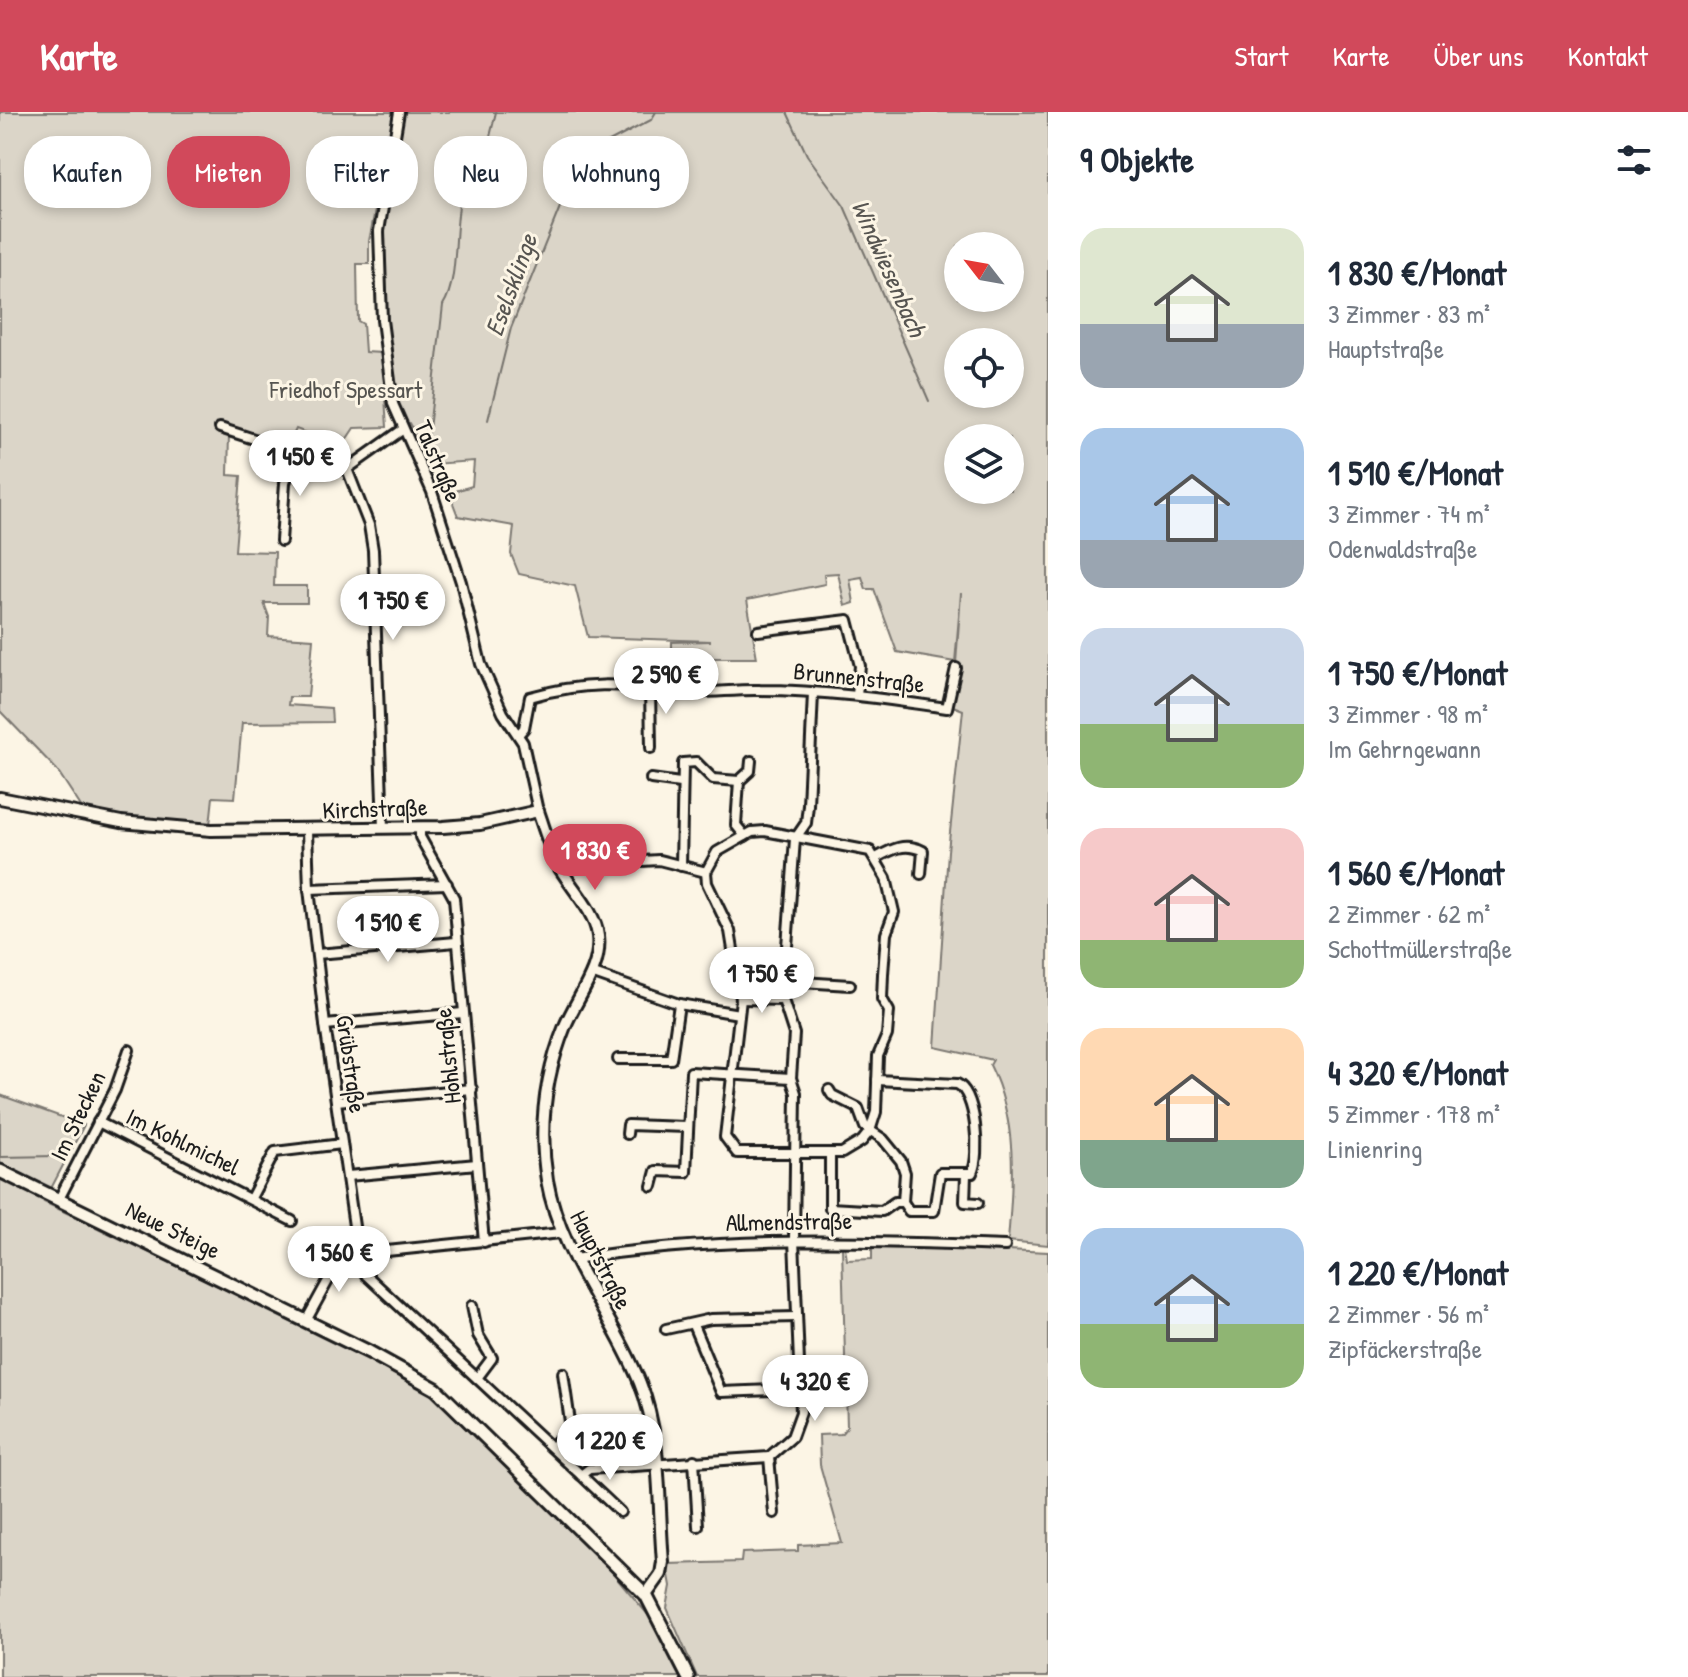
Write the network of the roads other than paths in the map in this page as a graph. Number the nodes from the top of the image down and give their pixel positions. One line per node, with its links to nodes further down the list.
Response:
1 (399, 112): 3 (street, Talstraße)
2 (220, 428): 4 (street)
3 (402, 430): 5 (street); 12 (street, Talstraße)
4 (296, 451): 5 (street); 6 (street)
5 (347, 469): 21 (street)
6 (281, 541)
7 (758, 631): 11 (street)
8 (956, 668): 11 (street, Brunnenstraße)
9 (650, 685): 10 (street, Brunnenstraße); 12 (street, Brunnenstraße); 13 (street)
10 (813, 693): 11 (street, Brunnenstraße); 24 (street)
11 (857, 695)
12 (518, 735): 19 (street, Talstraße)
13 (651, 748)
14 (751, 761): 16 (street)
15 (651, 779): 17 (street)
16 (739, 781): 17 (street); 23 (street)
17 (680, 783): 27 (street)
18 (0, 798): 22 (street, Kirchstraße)
19 (538, 811): 20 (street, Kirchstraße); 34 (street, Hauptstraße)
20 (420, 827): 21 (street, Kirchstraße); 30 (street, Hohlstraße)
21 (383, 828): 22 (street, Kirchstraße)
22 (307, 831): 31 (street, Grübstraße)
23 (745, 836): 24 (street); 28 (street)
24 (795, 839): 25 (street); 35 (street)
25 (876, 858): 29 (street); 47 (street)
26 (625, 862): 27 (street)
27 (681, 866): 28 (street)
28 (706, 872): 37 (street)
29 (921, 874)
30 (447, 884): 31 (street); 32 (street, Hohlstraße)
31 (309, 889): 33 (street, Grübstraße)
32 (456, 942): 33 (street); 40 (street, Hohlstraße)
33 (317, 954): 42 (street, Grübstraße)
34 (591, 973): 39 (street); 68 (street, Hauptstraße)
35 (785, 981): 36 (street); 38 (street)
36 (850, 985)
37 (741, 999): 38 (street); 41 (street)
38 (783, 1000): 46 (street)
39 (679, 1004): 41 (street); 44 (street)
40 (463, 1013): 42 (street); 48 (street, Hohlstraße)
41 (739, 1014): 45 (street)
42 (325, 1025): 50 (street, Grübstraße)
43 (129, 1050): 51 (street, Im Stecken)
44 (618, 1059)
45 (733, 1074): 46 (street); 52 (street); 56 (street)
46 (791, 1078): 56 (street)
47 (877, 1080): 53 (street); 60 (street)
48 (472, 1089): 50 (street); 58 (street, Hohlstraße)
49 (829, 1090): 53 (street)
50 (336, 1101): 55 (street, Grübstraße)
51 (98, 1122): 63 (street, Im Kohlmichel); 64 (street, Im Stecken)
52 (687, 1127): 54 (street); 62 (street)
53 (870, 1131): 57 (street); 65 (street)
54 (627, 1134)
55 (342, 1144): 61 (street, Grübstraße); 63 (street, Im Kohlmichel)
56 (794, 1152): 57 (street); 69 (street)
57 (830, 1154): 65 (street)
58 (477, 1164): 61 (street); 70 (street, Hohlstraße)
59 (0, 1171): 64 (main road, Neue Steige)
60 (966, 1174): 65 (street); 66 (street)
61 (348, 1176): 72 (street, Grübstraße)
62 (652, 1186)
63 (251, 1198): 67 (street, Im Kohlmichel)
64 (59, 1199): 76 (main road, Neue Steige)
65 (903, 1202)
66 (978, 1203)
67 (292, 1221)
68 (561, 1233): 70 (street); 73 (street, Hauptstraße)
69 (794, 1239): 71 (street, Allmendstraße); 73 (street, Allmendstraße); 75 (street)
70 (484, 1242): 72 (street)
71 (1005, 1246)
72 (358, 1254): 76 (street); 80 (street)
73 (574, 1259): 85 (street, Hauptstraße)
74 (472, 1306): 80 (street)
75 (796, 1317): 77 (street); 81 (street)
76 (306, 1321): 90 (main road, Neue Steige)
77 (693, 1325): 78 (street); 81 (street)
78 (666, 1329)
79 (563, 1373): 82 (street)
80 (477, 1378): 82 (street)
81 (801, 1389): 83 (street)
82 (552, 1447): 86 (street)
83 (769, 1457): 84 (street); 88 (street)
84 (694, 1460): 85 (street); 89 (street)
85 (655, 1462): 86 (street); 90 (street, Hauptstraße)
86 (581, 1475): 87 (street)
87 (620, 1512)
88 (774, 1513)
89 (698, 1526)
90 (646, 1595): 91 (main road, Neue Steige)
91 (688, 1677)

